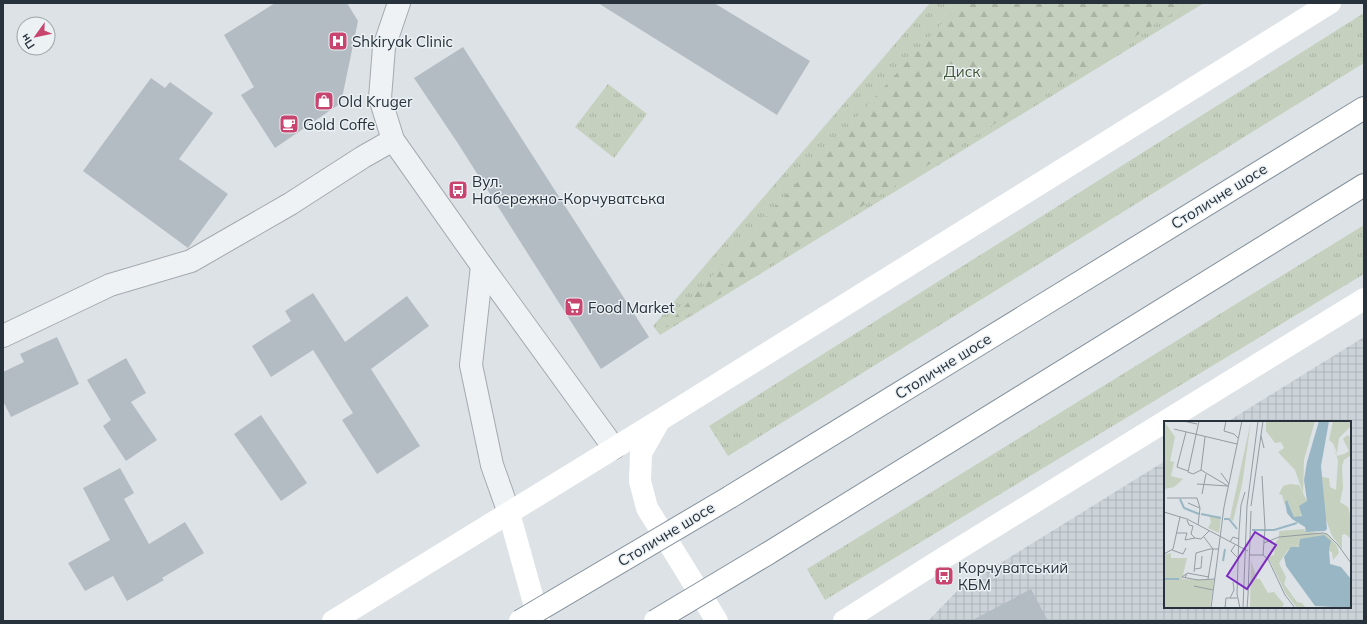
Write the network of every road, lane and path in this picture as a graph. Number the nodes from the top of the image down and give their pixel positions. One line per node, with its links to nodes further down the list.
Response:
1 (399, 3): 4 (street)
2 (1330, 3): 9 (main road)
3 (1364, 108): 15 (main road, Столичне шосе, bridge)
4 (393, 140): 6 (street); 8 (street)
5 (1364, 185): 17 (main road, bridge)
6 (482, 266): 12 (street); 13 (street)
7 (1364, 299): 10 (main road)
8 (3, 336)
9 (660, 420): 12 (main road); 18 (main road)
10 (1166, 421)
11 (1164, 422): 19 (main road)
12 (614, 448): 13 (main road)
13 (509, 513): 14 (main road); 16 (main road)
14 (333, 621)
15 (520, 621)
16 (539, 621)
17 (655, 621)
18 (717, 621)
19 (844, 621)

